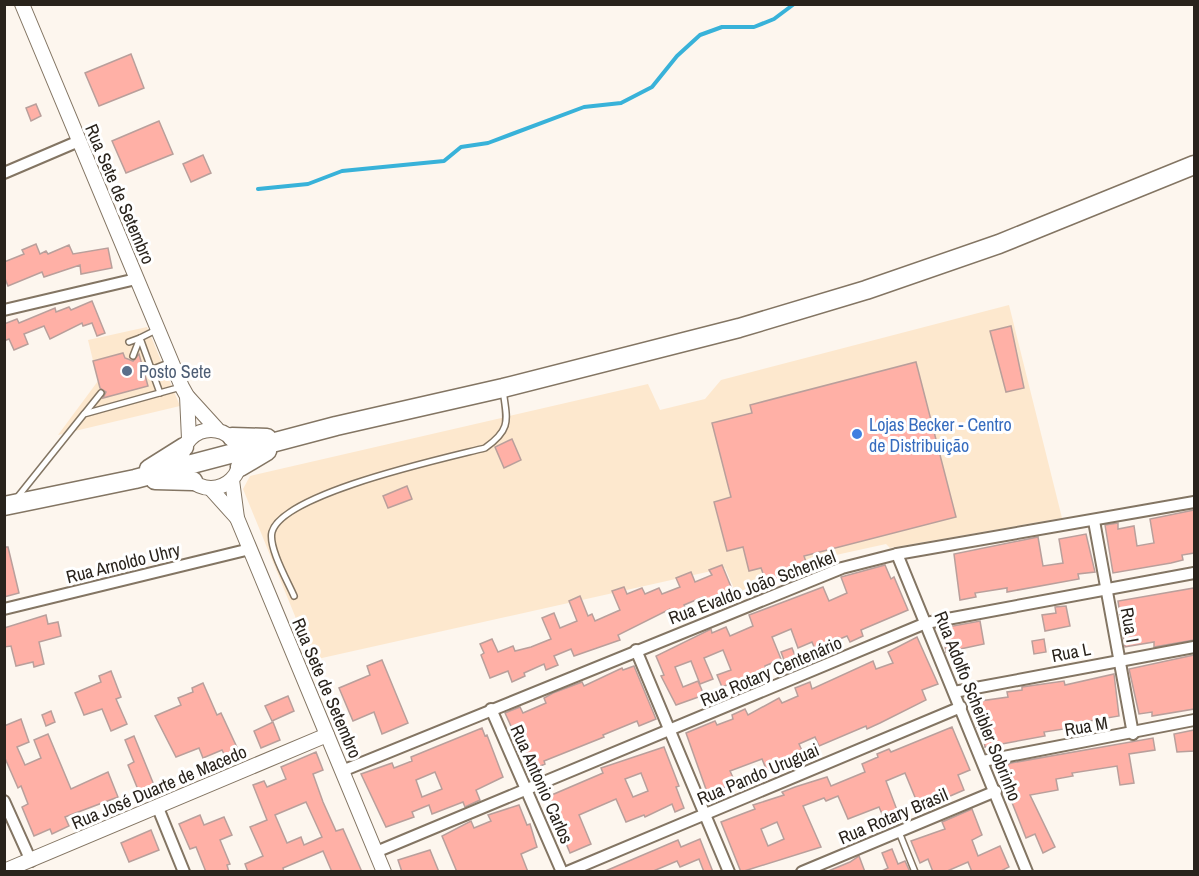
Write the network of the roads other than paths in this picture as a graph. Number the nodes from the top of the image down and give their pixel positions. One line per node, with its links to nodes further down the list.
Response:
1 (22, 4): 2 (street, Rua Sete de Setembro)
2 (79, 141): 4 (street); 5 (street, Rua Sete de Setembro)
3 (1194, 165): 15 (highway)
4 (4, 173)
5 (136, 279): 6 (street); 7 (street, Rua Sete de Setembro)
6 (4, 310)
7 (158, 330): 8 (lane); 11 (street, Rua Sete de Setembro)
8 (140, 338): 9 (lane); 10 (lane); 12 (lane)
9 (129, 342)
10 (133, 356)
11 (172, 362): 12 (lane); 16 (street, Rua Sete de Setembro)
12 (153, 369): 13 (lane)
13 (155, 376): 14 (lane); 18 (lane)
14 (146, 379)
15 (503, 388): 21 (highway); 32 (lane)
16 (184, 392): 18 (lane); 20 (street, Rua Sete de Setembro); 21 (street, Rua Sete de Setembro)
17 (102, 393): 19 (lane)
18 (160, 393): 19 (lane)
19 (84, 414): 25 (lane)
20 (187, 443): 21 (street); 22 (highway); 23 (street, Rua Sete de Setembro)
21 (232, 453): 23 (highway); 23 (street); 26 (street, Rua Sete de Setembro)
22 (135, 478): 23 (highway); 25 (highway)
23 (195, 479): 26 (street, Rua Sete de Setembro)
24 (1194, 502): 27 (street, Rua Evaldo João Schenkel)
25 (8, 505)
26 (237, 518): 28 (street, Rua Sete de Setembro)
27 (1094, 521): 29 (street, Rua Evaldo João Schenkel); 31 (street, Rua I)
28 (250, 549): 33 (street, Rua Arnoldo Uhry); 44 (street, Rua Sete de Setembro)
29 (897, 554): 34 (street, Rua Adolfo Scheibler Sobrinho); 36 (street, Rua Evaldo João Schenkel)
30 (1194, 573): 31 (street, Rua Rotary Centenário)
31 (1107, 589): 34 (street, Rua Rotary Centenário); 37 (street, Rua I)
32 (294, 596)
33 (4, 609)
34 (926, 623): 38 (street, Rua Adolfo Scheibler Sobrinho); 42 (street, Rua Rotary Centenário)
35 (1194, 647): 37 (street, Rua L)
36 (636, 650): 40 (street, Rua Evaldo João Schenkel); 42 (street)
37 (1119, 660): 38 (street, Rua L); 43 (street, Rua I)
38 (954, 692): 39 (street, Rua Adolfo Scheibler Sobrinho)
39 (961, 707): 45 (street, Rua Adolfo Scheibler Sobrinho); 51 (street, Rua Pando Uruguai)
40 (491, 709): 46 (street, Rua Evaldo João Schenkel); 47 (street, Rua Antonio Carlos)
41 (1194, 720): 43 (street, Rua M)
42 (670, 732): 47 (street, Rua Rotary Centenário); 51 (street)
43 (1133, 734): 45 (street, Rua M)
44 (327, 735): 46 (street, Rua Sete de Setembro); 50 (street, Rua José Duarte de Macedo)
45 (984, 761): 48 (street, Rua Adolfo Scheibler Sobrinho)
46 (342, 771): 53 (street, Rua Sete de Setembro)
47 (527, 790): 53 (street, Rua Rotary Centenário); 58 (street, Rua Antonio Carlos)
48 (996, 791): 52 (street, Rua Rotary Brasil); 63 (street, Rua Adolfo Scheibler Sobrinho)
49 (4, 801): 54 (street)
50 (158, 808): 54 (street, Rua José Duarte de Macedo); 56 (street)
51 (704, 814): 59 (street, Rua Pando Uruguai); 60 (street)
52 (899, 832): 61 (street, Rua Rotary Brasil); 62 (lane)
53 (376, 852): 57 (street, Rua Sete de Setembro)
54 (31, 861): 55 (street, Rua José Duarte de Macedo)
55 (4, 871)
56 (184, 872)
57 (384, 872)
58 (562, 872)
59 (567, 872)
60 (729, 872)
61 (802, 872)
62 (915, 872)
63 (1027, 872)

